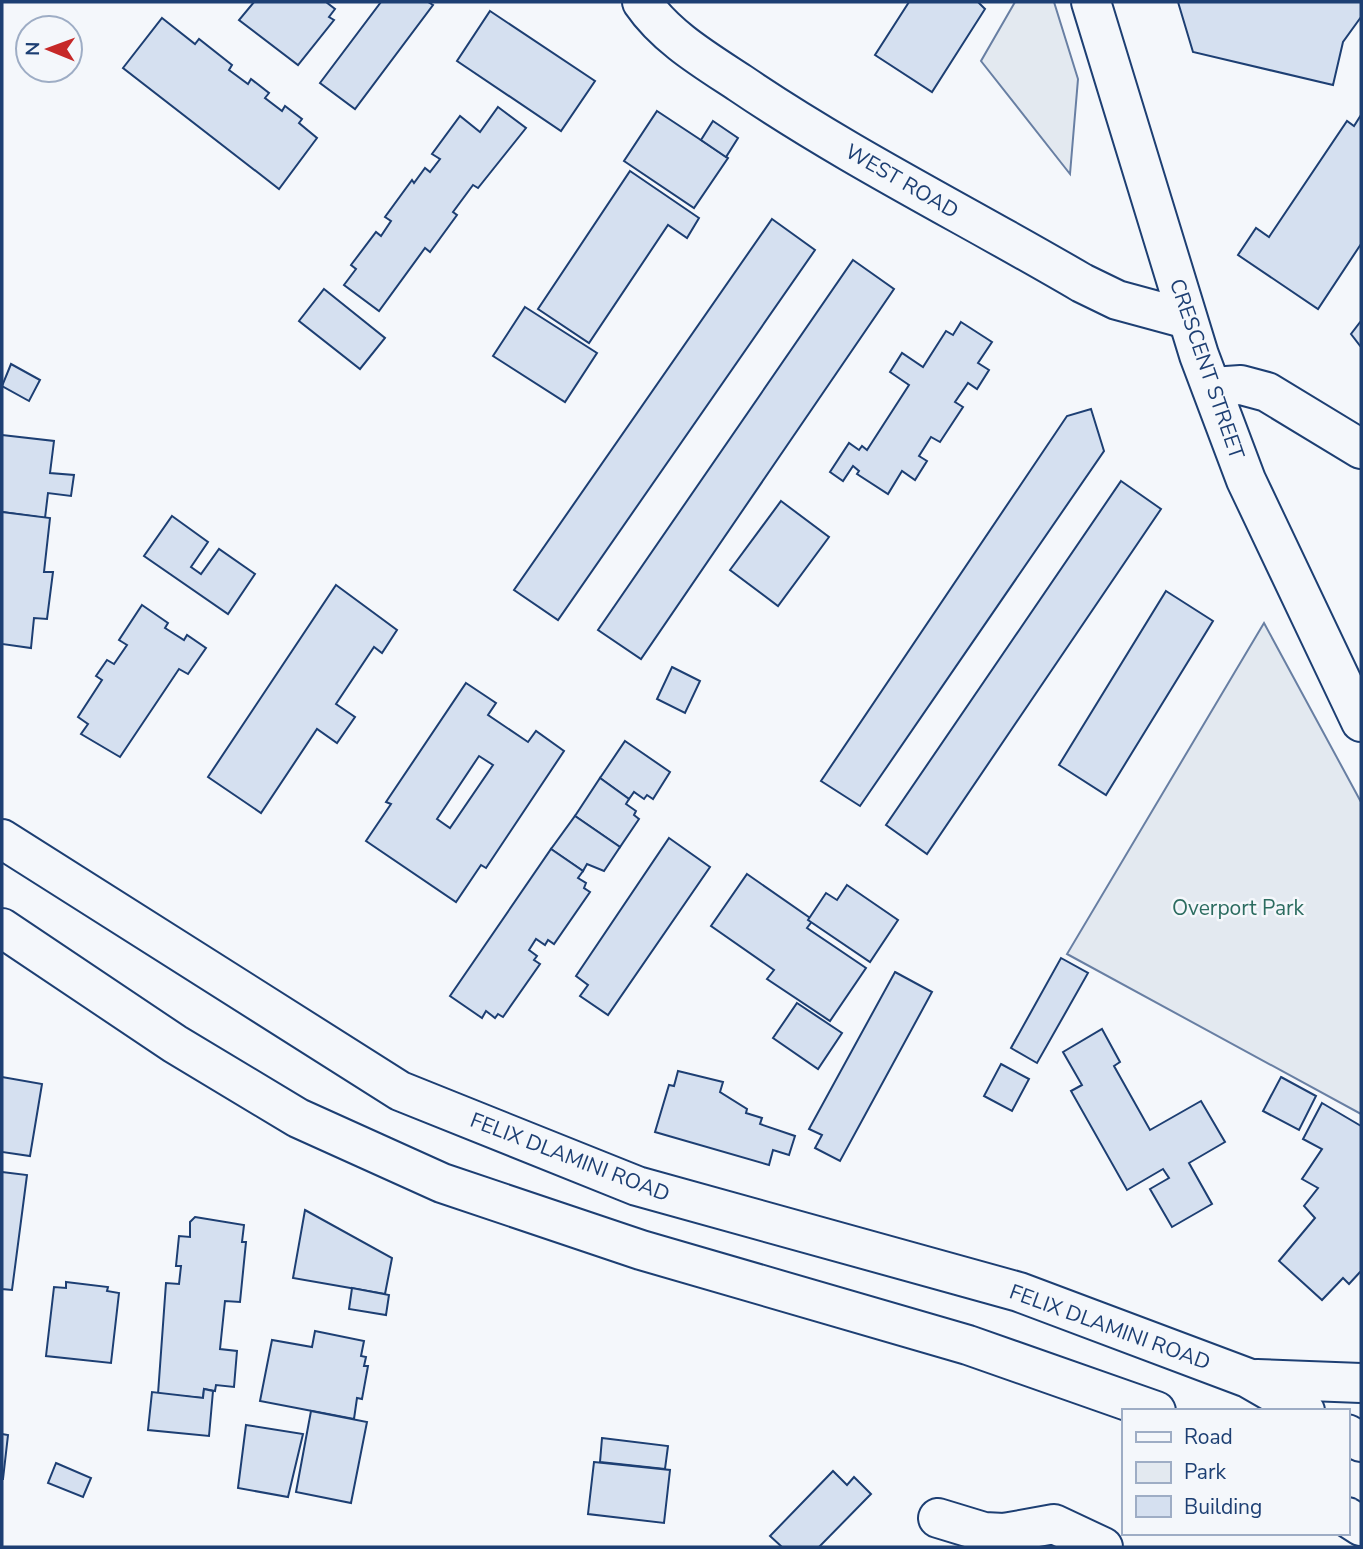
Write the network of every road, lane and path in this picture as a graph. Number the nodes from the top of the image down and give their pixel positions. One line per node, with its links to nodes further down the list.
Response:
1 (642, 2): 3 (main road, WEST ROAD)
2 (1091, 2): 3 (main road, CRESCENT STREET)
3 (1187, 319): 4 (main road, CRESCENT STREET)
4 (1212, 387): 5 (main road); 6 (main road, CRESCENT STREET)
5 (1361, 449)
6 (1361, 722)
7 (2, 839): 9 (main road, FELIX DLAMINI ROAD)
8 (2, 928): 11 (main road)
9 (1248, 1378): 10 (main road); 12 (main road, FELIX DLAMINI ROAD)
10 (1361, 1383)
11 (1150, 1409)
12 (1302, 1409)
13 (938, 1518): 14 (main road)
14 (1103, 1547)

